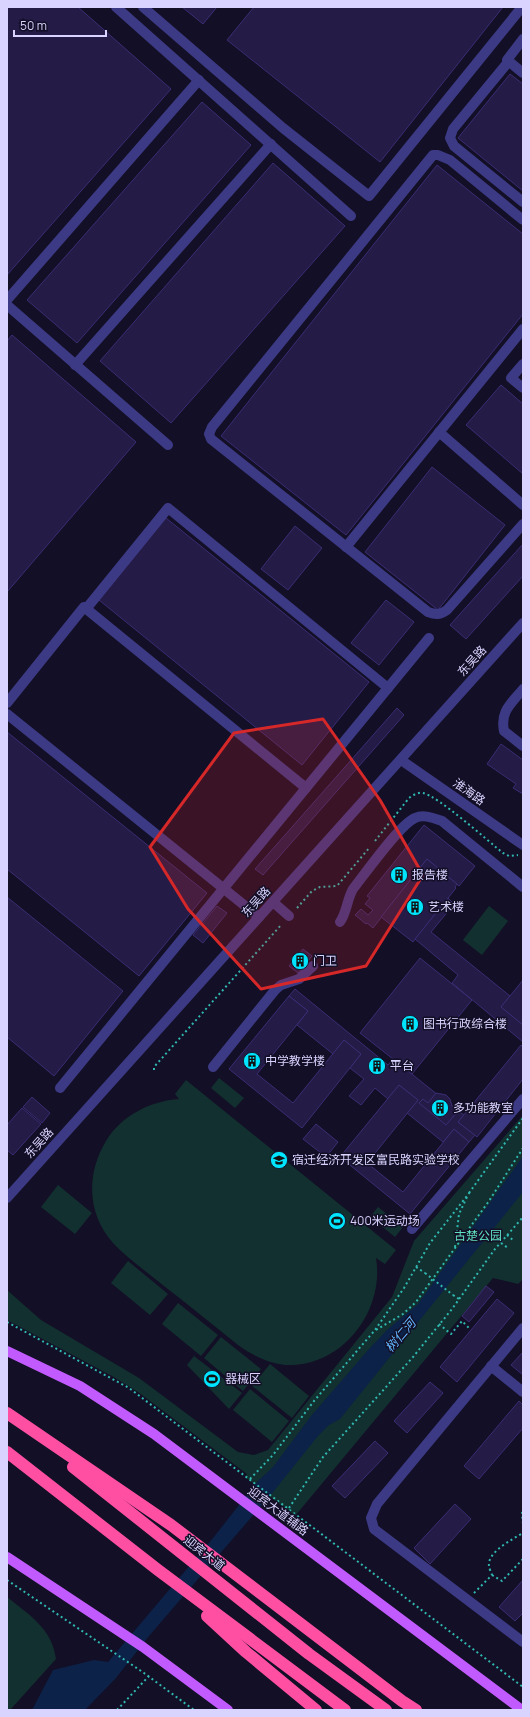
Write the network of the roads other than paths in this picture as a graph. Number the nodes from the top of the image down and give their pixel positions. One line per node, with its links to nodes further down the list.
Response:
1 (116, 7): 7 (street)
2 (143, 7): 3 (street)
3 (522, 7)
4 (523, 39): 5 (street)
5 (509, 61): 6 (street); 9 (street)
6 (523, 73)
7 (199, 80): 8 (street); 12 (street)
8 (270, 144): 10 (street); 16 (street)
9 (523, 202)
10 (351, 216)
11 (523, 220): 22 (street)
12 (7, 300)
13 (7, 305): 16 (street)
14 (523, 329): 18 (street)
15 (523, 364): 17 (street)
16 (76, 365): 19 (street)
17 (523, 388)
18 (439, 432): 20 (street); 22 (street)
19 (168, 445)
20 (523, 505)
21 (523, 524): 22 (street)
22 (346, 547)
23 (86, 609): 26 (street); 28 (street); 32 (street)
24 (523, 623): 31 (street, 东吴路)
25 (429, 638): 26 (street)
26 (388, 688): 32 (street)
27 (523, 689): 30 (street)
28 (7, 703)
29 (7, 714): 35 (street)
30 (523, 746)
31 (401, 760): 33 (street, 淮海路); 36 (street, 东吴路)
32 (306, 788): 35 (street)
33 (523, 845)
34 (523, 887): 39 (street)
35 (224, 889): 38 (street); 42 (street)
36 (273, 902): 37 (street); 38 (street, 东吴路)
37 (289, 916)
38 (259, 917): 44 (street, 东吴路)
39 (340, 922)
40 (313, 966): 41 (street)
41 (213, 1067)
42 (60, 1088)
43 (523, 1099): 45 (street)
44 (7, 1198)
45 (412, 1229)
46 (523, 1328): 48 (street)
47 (7, 1351): 60 (main road, 迎宾大道辅路)
48 (491, 1366): 49 (street); 54 (street)
49 (523, 1392)
50 (7, 1414): 58 (highway, 迎宾大道); 59 (highway)
51 (7, 1452): 53 (highway)
52 (7, 1557): 55 (main road)
53 (158, 1570): 56 (highway); 57 (highway)
54 (523, 1642)
55 (228, 1710)
56 (316, 1710)
57 (345, 1710)
58 (386, 1710)
59 (416, 1710)
60 (522, 1710)

